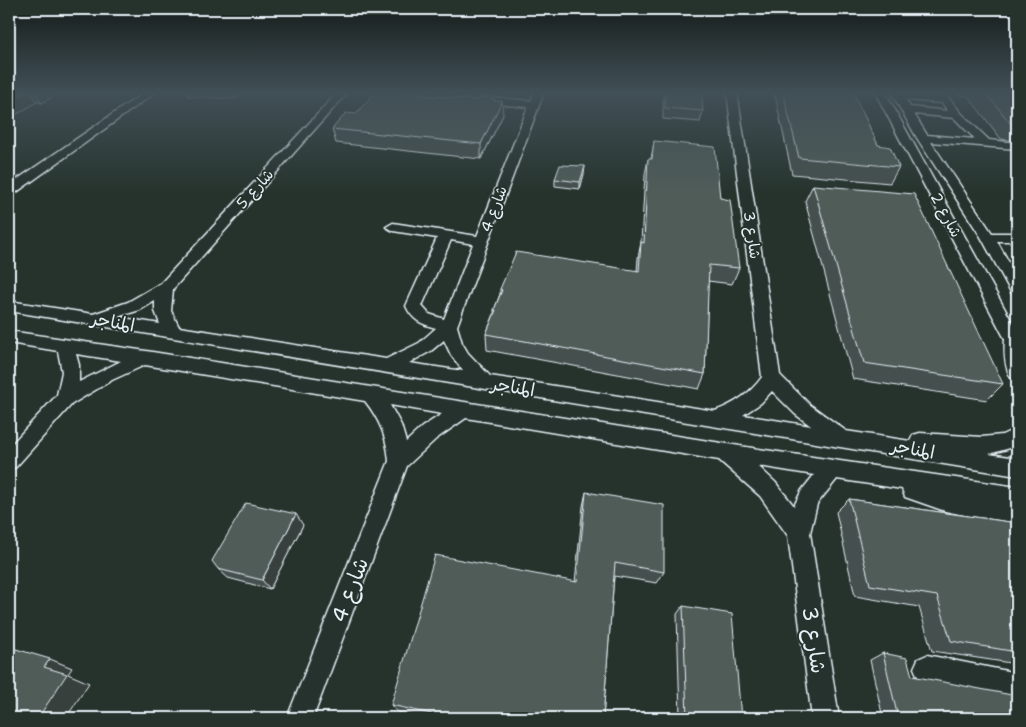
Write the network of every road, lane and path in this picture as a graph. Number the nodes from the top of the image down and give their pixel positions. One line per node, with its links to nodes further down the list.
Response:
1 (102, 126): 11 (street)
2 (312, 126): 18 (street, شارع 5)
3 (526, 126): 16 (street, شارع 4)
4 (737, 126): 30 (street, شارع 3)
5 (898, 126): 25 (street, شارع 2)
6 (916, 126): 8 (street, شارع 2)
7 (969, 126): 9 (street)
8 (923, 138): 9 (street); 14 (street, شارع 2)
9 (986, 144): 10 (street)
10 (1017, 146)
11 (9, 191)
12 (393, 227): 13 (street)
13 (446, 235): 16 (street); 22 (street)
14 (988, 237): 15 (street); 17 (street, شارع 2); 19 (street, شارع 2)
15 (1017, 237)
16 (482, 241): 22 (street, شارع 4)
17 (1017, 270)
18 (166, 287): 21 (street, شارع 5); 23 (street)
19 (1017, 290)
20 (9, 306): 21 (street, المناجر)
21 (94, 318): 23 (street, المناجر)
22 (449, 326): 28 (street, شارع 4); 31 (street)
23 (174, 332): 28 (street, المناجر)
24 (9, 336): 26 (street, المناجر)
25 (1015, 342): 29 (street, شارع 2)
26 (64, 345): 27 (street, المناجر); 33 (street)
27 (146, 357): 32 (street, المناجر); 33 (street)
28 (389, 366): 31 (street, المناجر)
29 (1017, 373)
30 (772, 378): 35 (street); 37 (street)
31 (486, 382): 35 (street, المناجر)
32 (371, 395): 34 (street, المناجر); 41 (street, شارع 4)
33 (65, 399): 40 (street)
34 (463, 410): 39 (street, المناجر); 41 (street, شارع 4)
35 (714, 419): 37 (street, المناجر)
36 (1017, 436): 38 (street)
37 (843, 438): 38 (street, المناجر)
38 (881, 444): 42 (street, المناجر)
39 (722, 452): 43 (street, المناجر); 47 (street, شارع 3)
40 (9, 461)
41 (399, 461): 50 (street, شارع 4)
42 (1017, 467)
43 (833, 469): 44 (street, المناجر); 47 (street, شارع 3)
44 (866, 475): 45 (street, المناجر); 46 (street, المناجر)
45 (1017, 497)
46 (1017, 516)
47 (799, 533): 51 (street, شارع 3)
48 (928, 668): 49 (street)
49 (1017, 686)
50 (300, 718)
51 (825, 718)

